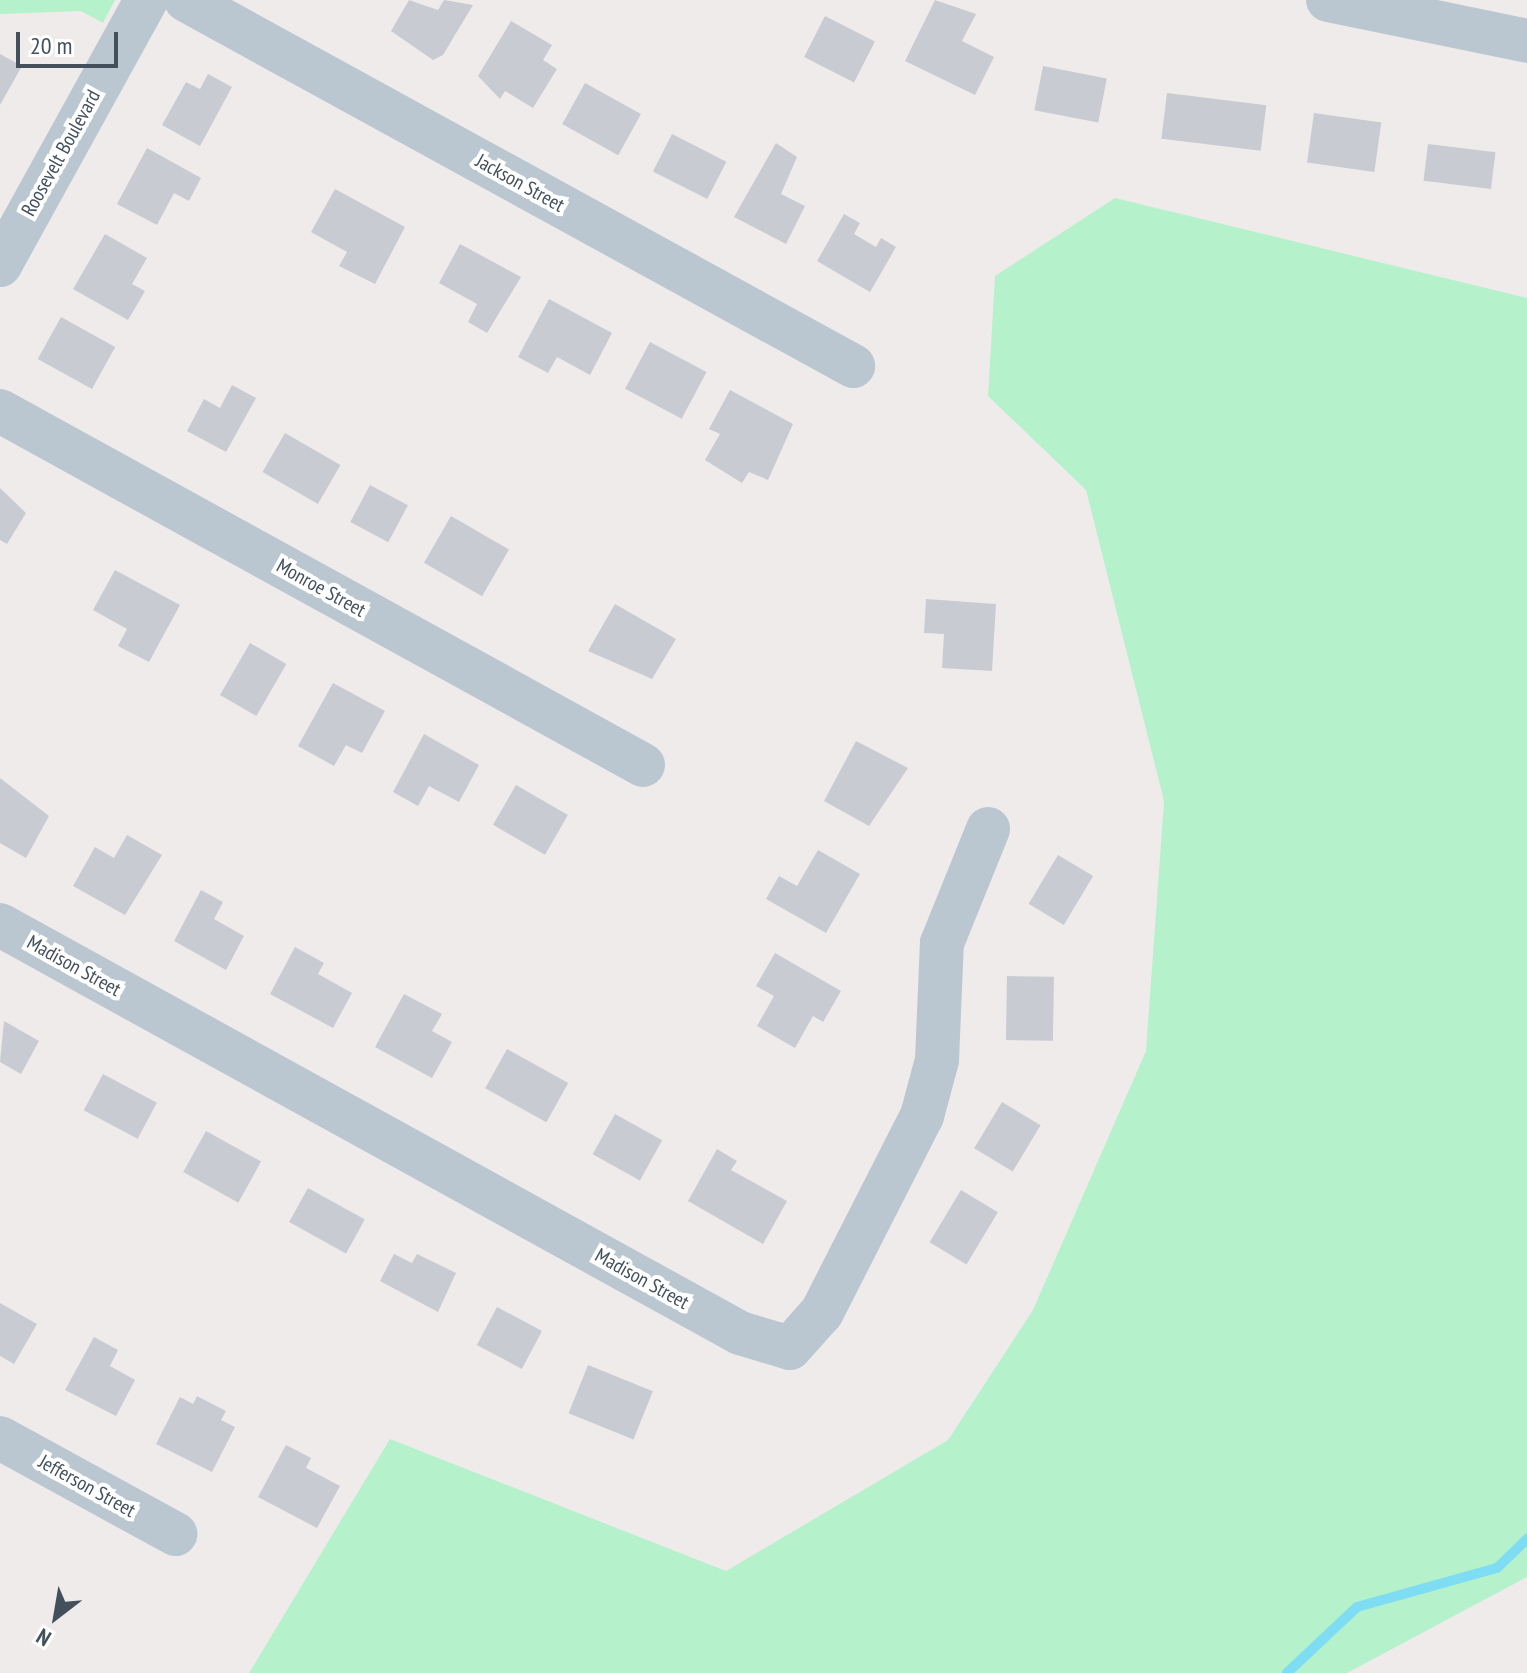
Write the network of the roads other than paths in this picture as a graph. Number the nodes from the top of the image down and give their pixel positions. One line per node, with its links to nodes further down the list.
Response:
1 (146, 0): 5 (street, Roosevelt Boulevard)
2 (186, 0): 6 (street, Jackson Street)
3 (1328, 0): 4 (street)
4 (1527, 41)
5 (0, 265)
6 (853, 366)
7 (0, 411): 8 (street, Monroe Street)
8 (643, 765)
9 (988, 829): 10 (street, Madison Street)
10 (0, 925)
11 (0, 1438): 12 (street, Jefferson Street)
12 (175, 1534)

